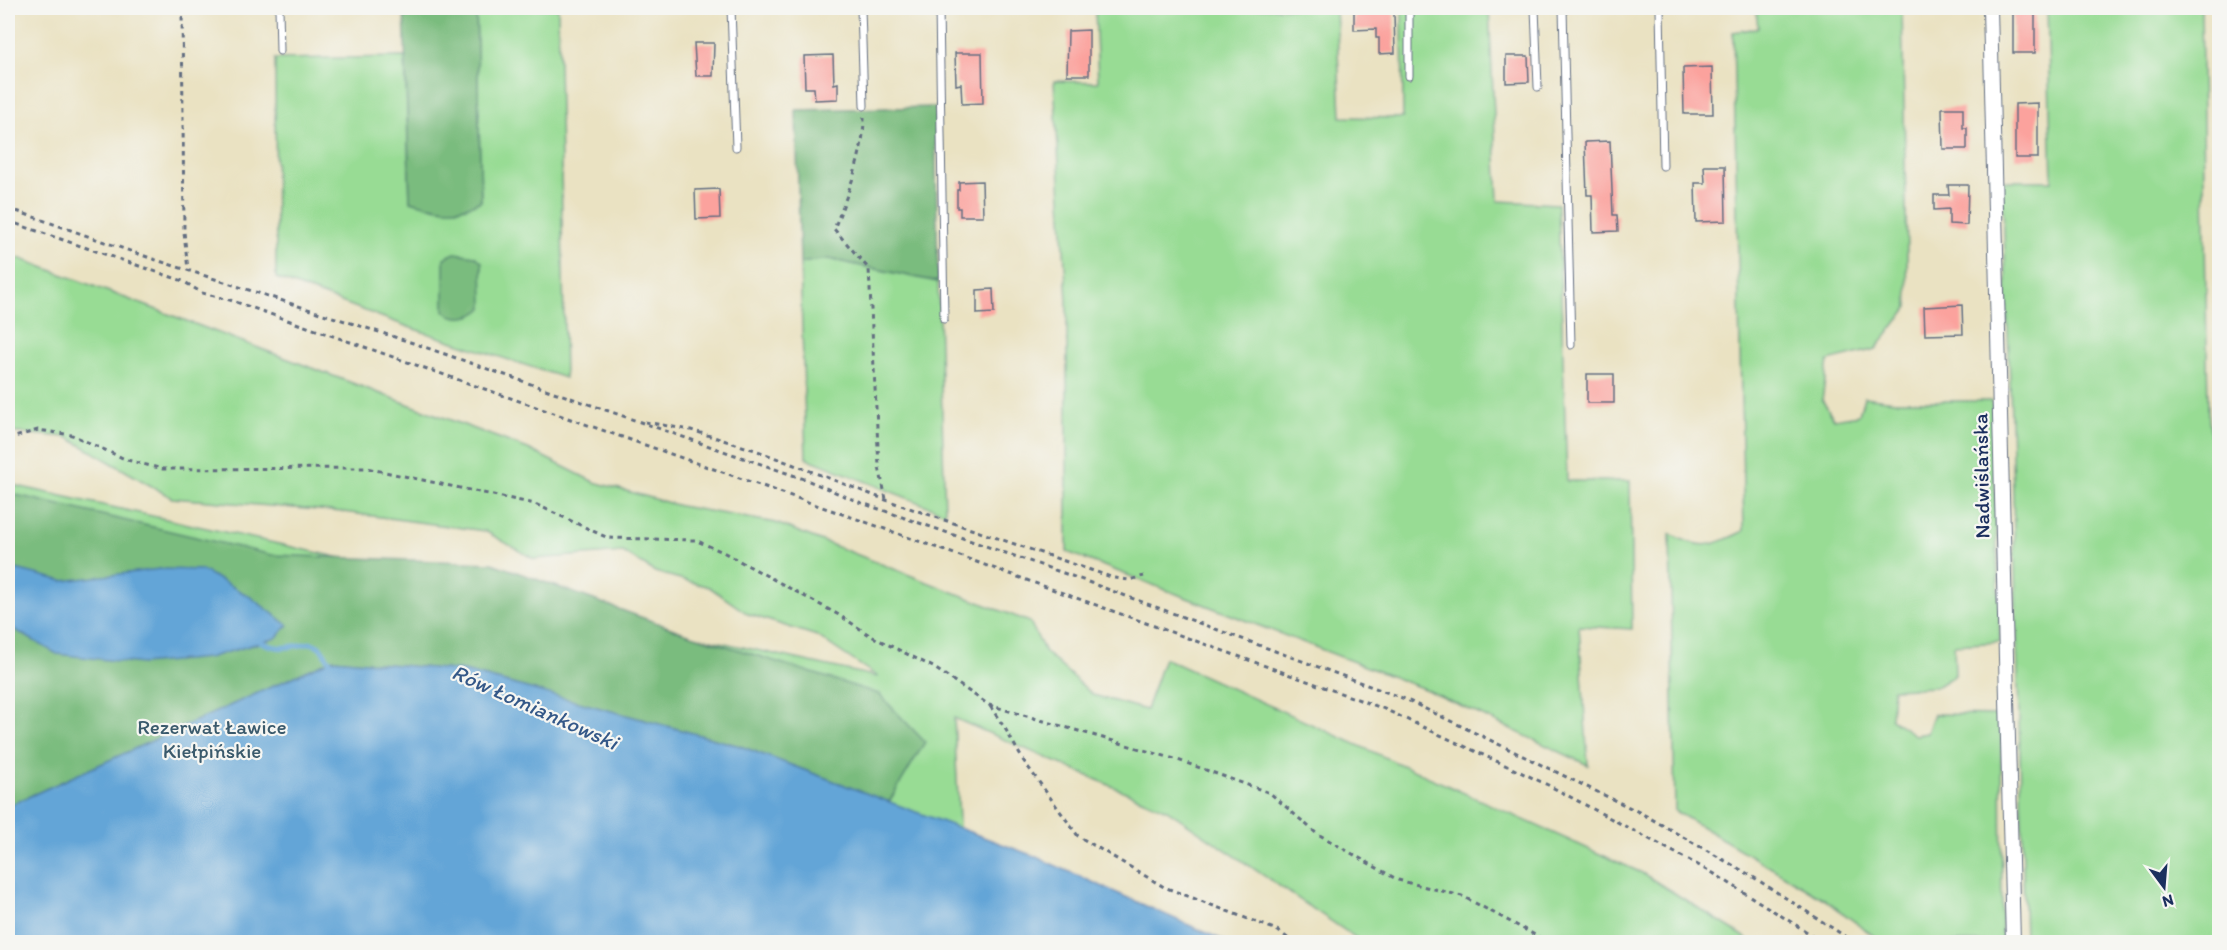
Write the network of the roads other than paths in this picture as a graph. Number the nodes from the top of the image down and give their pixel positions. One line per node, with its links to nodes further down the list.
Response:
1 (279, 8): 10 (lane)
2 (731, 8): 14 (lane)
3 (861, 8): 13 (lane)
4 (939, 8): 16 (lane)
5 (1409, 8): 11 (lane)
6 (1535, 8): 12 (lane)
7 (1563, 8): 17 (lane)
8 (1660, 8): 15 (lane)
9 (1990, 8): 18 (street, Nadwiślańska)
10 (280, 51)
11 (1409, 76)
12 (1538, 87)
13 (864, 106)
14 (736, 147)
15 (1663, 166)
16 (944, 319)
17 (1571, 345)
18 (2013, 942)

